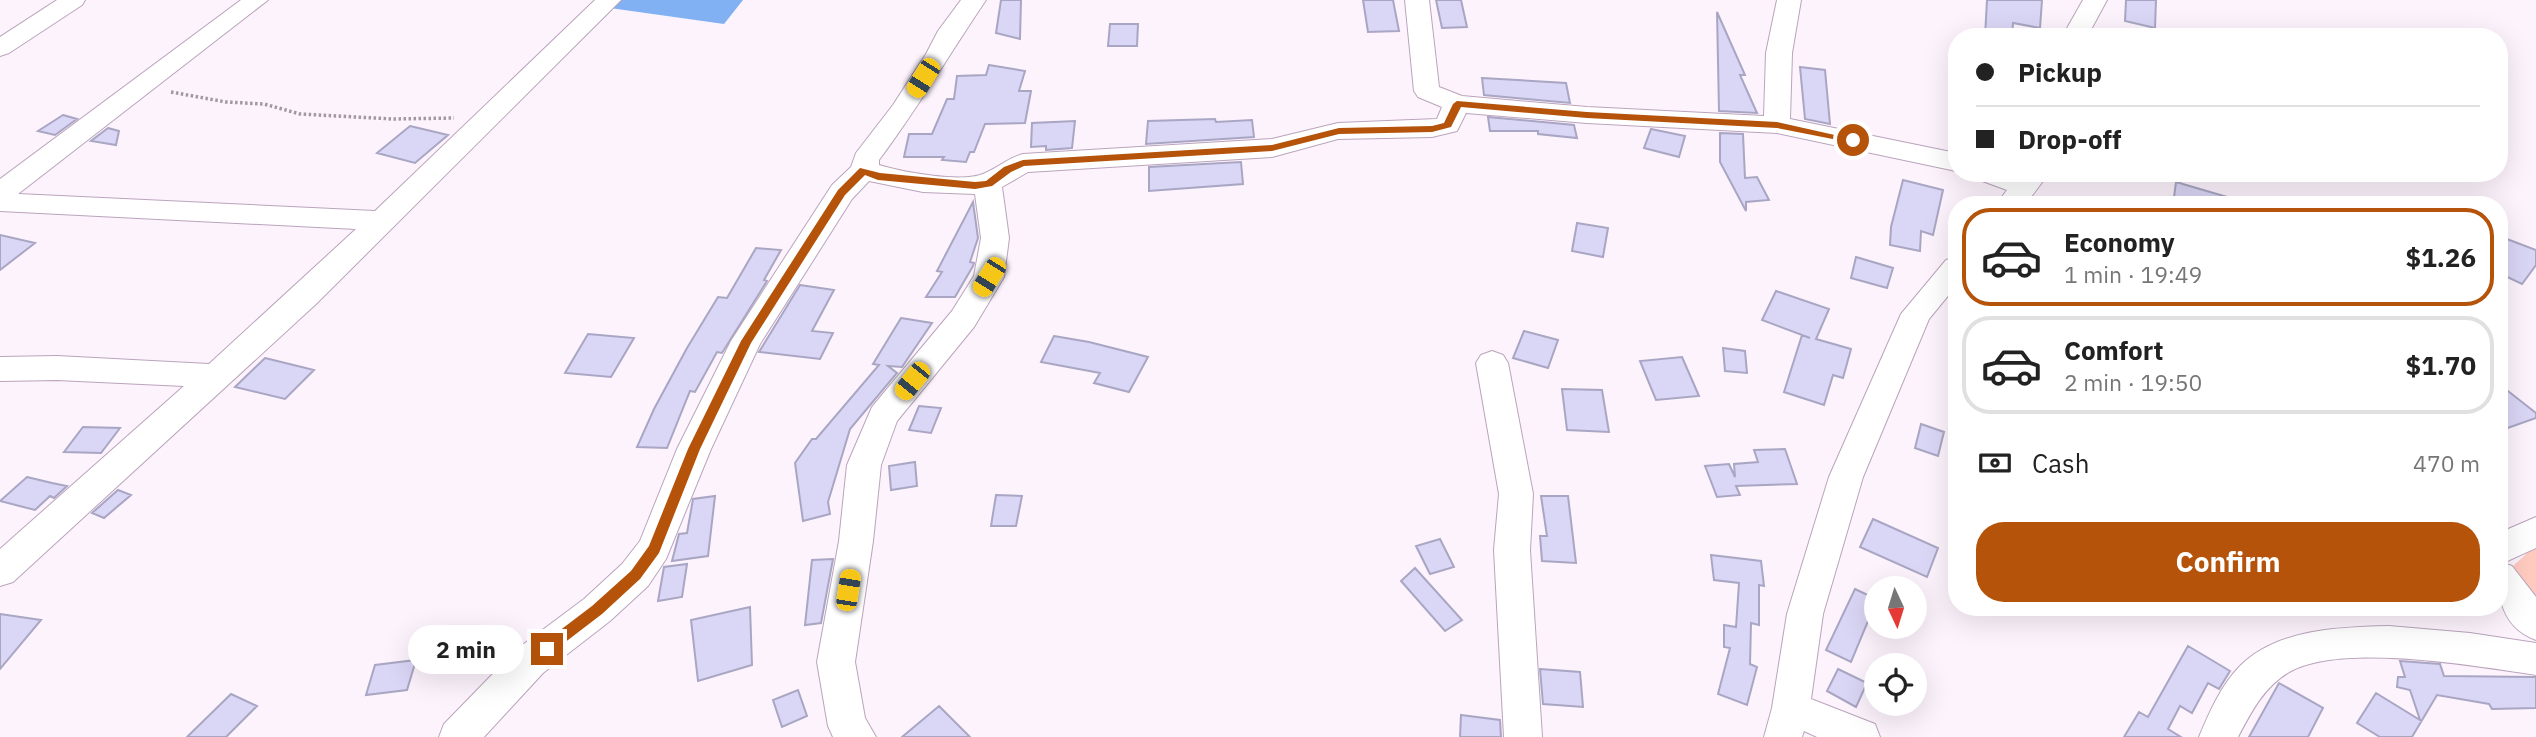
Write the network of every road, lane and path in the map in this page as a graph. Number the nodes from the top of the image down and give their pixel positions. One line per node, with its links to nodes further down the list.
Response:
1 (73, 0): 9 (street)
2 (256, 0): 10 (street)
3 (609, 0): 12 (street)
4 (974, 0): 15 (street)
5 (1417, 0): 11 (street)
6 (1789, 0): 13 (street)
7 (2095, 0): 8 (street)
8 (2079, 28)
9 (0, 48)
10 (137, 90): 12 (path); 17 (street)
11 (1457, 104): 13 (street); 16 (street)
12 (486, 118): 19 (street)
13 (1777, 125): 14 (street)
14 (1948, 160)
15 (864, 170): 16 (street); 31 (street)
16 (988, 184): 32 (street)
17 (0, 194)
18 (0, 202): 19 (street)
19 (381, 220): 23 (street)
20 (1948, 276): 30 (street)
21 (1492, 363): 33 (street)
22 (0, 369): 23 (street)
23 (217, 376): 26 (street)
24 (2536, 531): 25 (street)
25 (2508, 545)
26 (0, 571)
27 (2508, 588): 28 (street)
28 (2536, 624)
29 (2536, 659): 35 (street)
30 (1787, 722): 34 (street)
31 (458, 737)
32 (857, 737)
33 (1523, 737)
34 (1861, 737)
35 (2218, 737)

